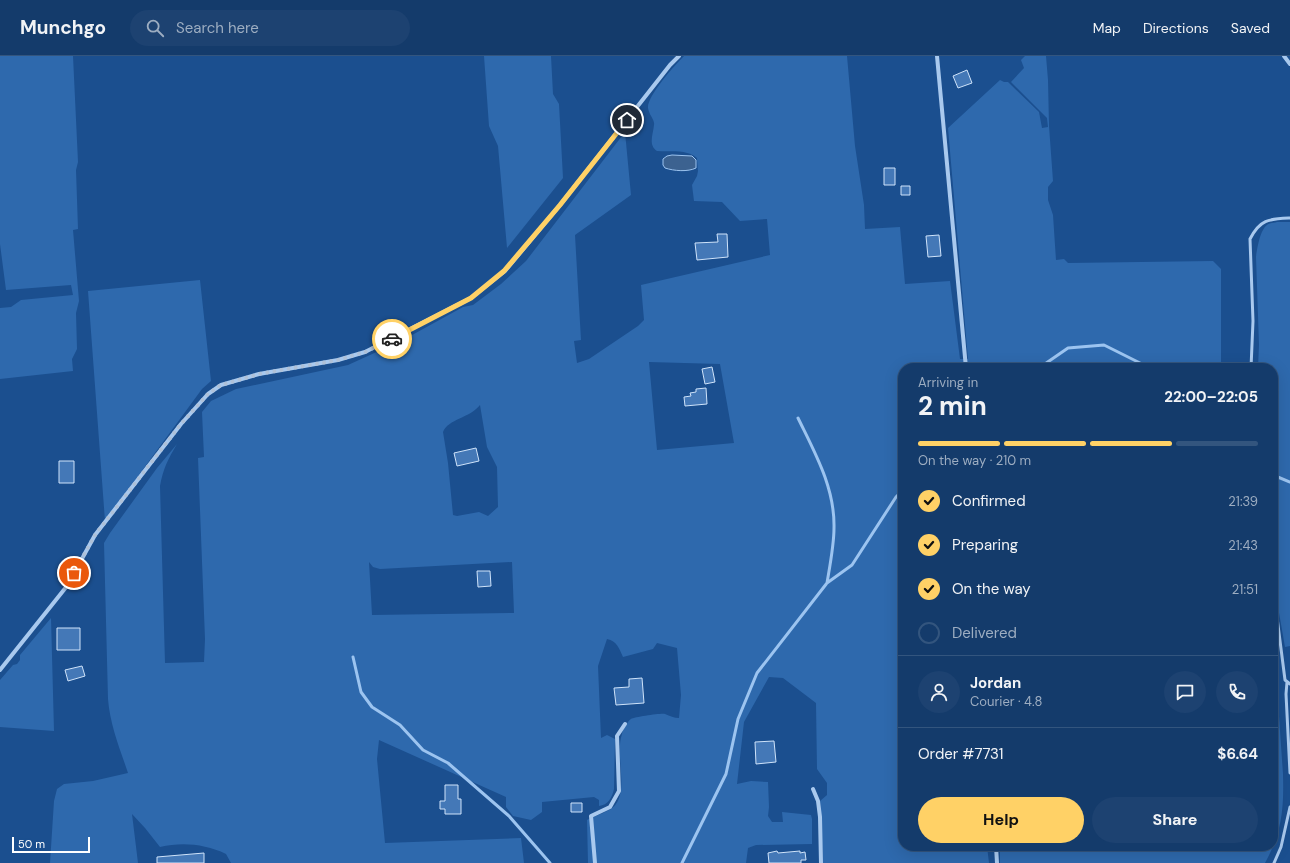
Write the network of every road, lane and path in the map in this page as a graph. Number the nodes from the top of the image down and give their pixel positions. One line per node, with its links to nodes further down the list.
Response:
1 (679, 56): 9 (street)
2 (937, 56): 6 (street)
3 (1284, 56): 4 (street)
4 (1290, 64)
5 (1290, 218): 7 (lane)
6 (966, 363)
7 (1251, 363)
8 (1278, 625): 10 (lane)
9 (0, 670)
10 (1289, 683): 12 (lane)
11 (625, 724): 16 (street)
12 (1290, 773)
13 (813, 789): 17 (street)
14 (1290, 807): 19 (lane)
15 (996, 851): 18 (street)
16 (595, 863)
17 (821, 863)
18 (997, 863)
19 (1274, 863)

